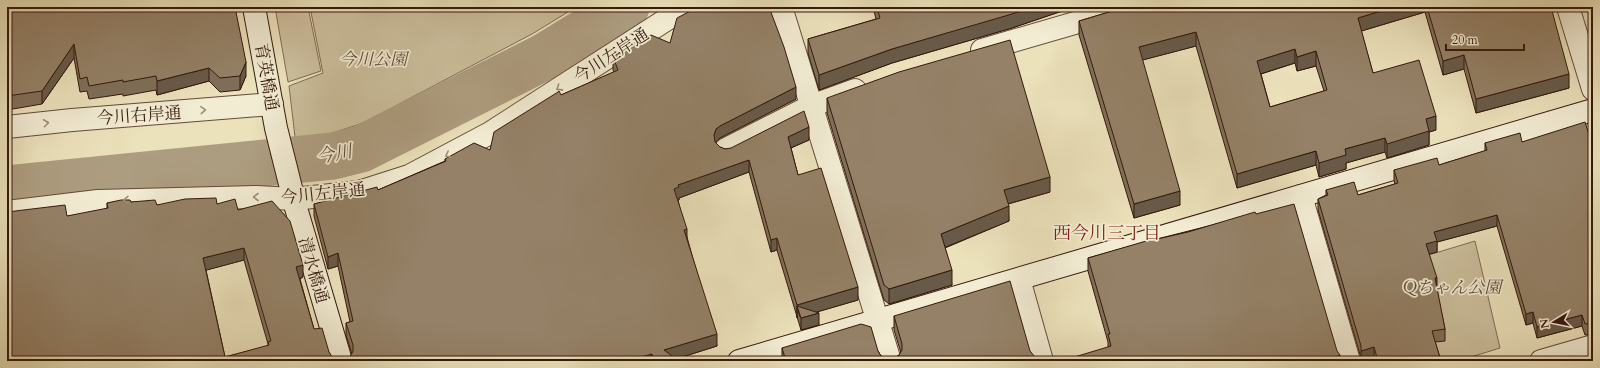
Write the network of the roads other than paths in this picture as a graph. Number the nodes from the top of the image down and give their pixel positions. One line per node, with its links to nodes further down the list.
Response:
1 (254, 7): 9 (street, 育英橋通)
2 (686, 7): 14 (street, 今川左岸通, one-way to 14)
3 (781, 7): 10 (street)
4 (1130, 7): 6 (street)
5 (1568, 7): 8 (street)
6 (963, 56)
7 (874, 83): 10 (street)
8 (1593, 89)
9 (272, 104): 12 (street, 今川右岸通, one-way to 9); 14 (street, 育英橋通)
10 (811, 106): 13 (street); 18 (street)
11 (1593, 110): 15 (street)
12 (7, 127)
13 (726, 149)
14 (292, 189): 16 (street, 今川左岸通, one-way to 16); 20 (street, 清水橋通)
15 (1301, 196): 17 (street); 24 (street)
16 (7, 212)
17 (1019, 279): 18 (street); 23 (street)
18 (878, 320): 21 (street); 22 (street)
19 (1593, 346): 25 (street)
20 (341, 361)
21 (739, 361)
22 (890, 361)
23 (1042, 361)
24 (1349, 361)
25 (1541, 361)

